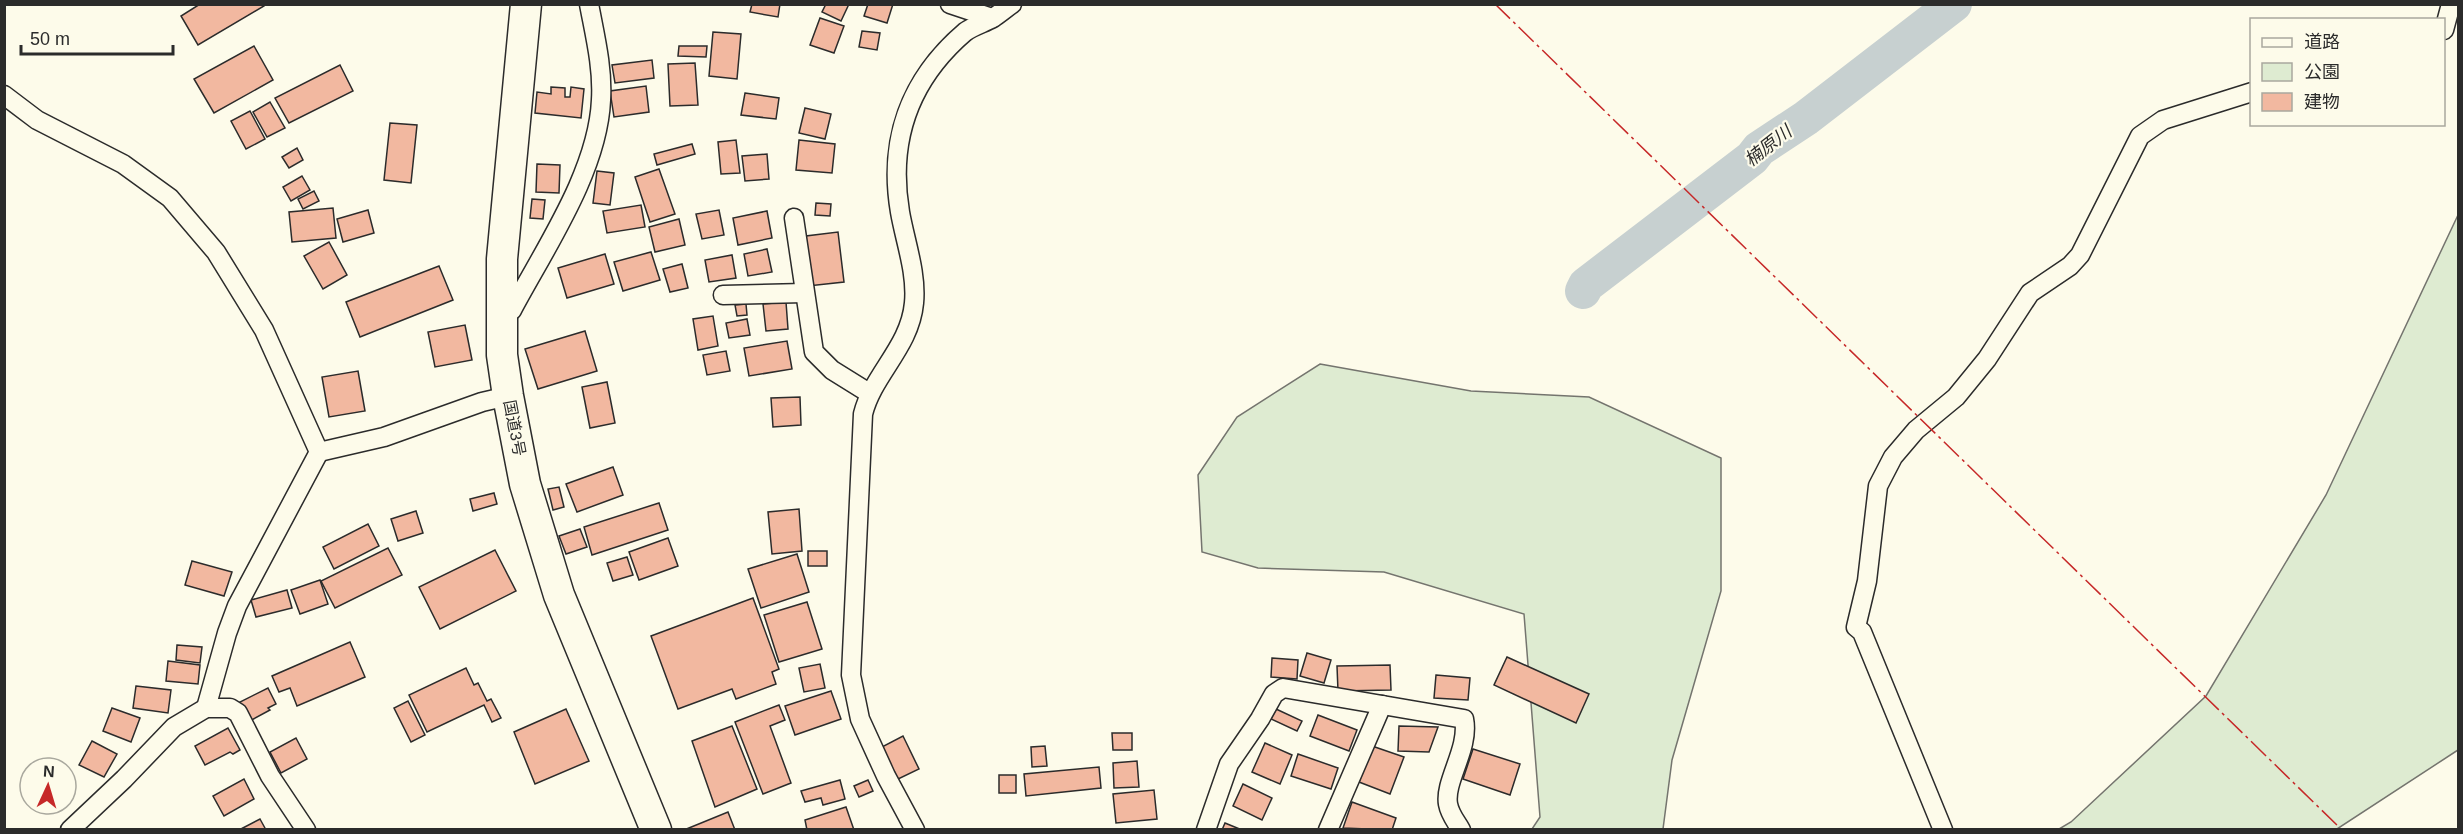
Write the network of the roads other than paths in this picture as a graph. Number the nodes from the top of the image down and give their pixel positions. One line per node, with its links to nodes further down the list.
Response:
1 (526, 4): 13 (highway, 国道3号)
2 (589, 4): 13 (street)
3 (950, 4): 6 (street)
4 (1012, 4): 6 (street)
5 (2451, 4): 7 (street)
6 (992, 18): 14 (street)
7 (2445, 26)
8 (2250, 93): 26 (street)
9 (4, 95): 16 (street)
10 (794, 218): 11 (street)
11 (804, 293): 12 (street); 14 (street)
12 (723, 295)
13 (501, 312): 15 (highway, 国道3号)
14 (869, 393): 22 (street)
15 (508, 396): 16 (street); 21 (highway, 国道3号)
16 (319, 452): 18 (street)
17 (1382, 705): 23 (street); 24 (street); 25 (street)
18 (206, 708): 19 (street); 20 (street)
19 (70, 830)
20 (306, 830)
21 (656, 830)
22 (915, 830)
23 (1206, 830)
24 (1328, 830)
25 (1461, 830)
26 (1942, 830)

